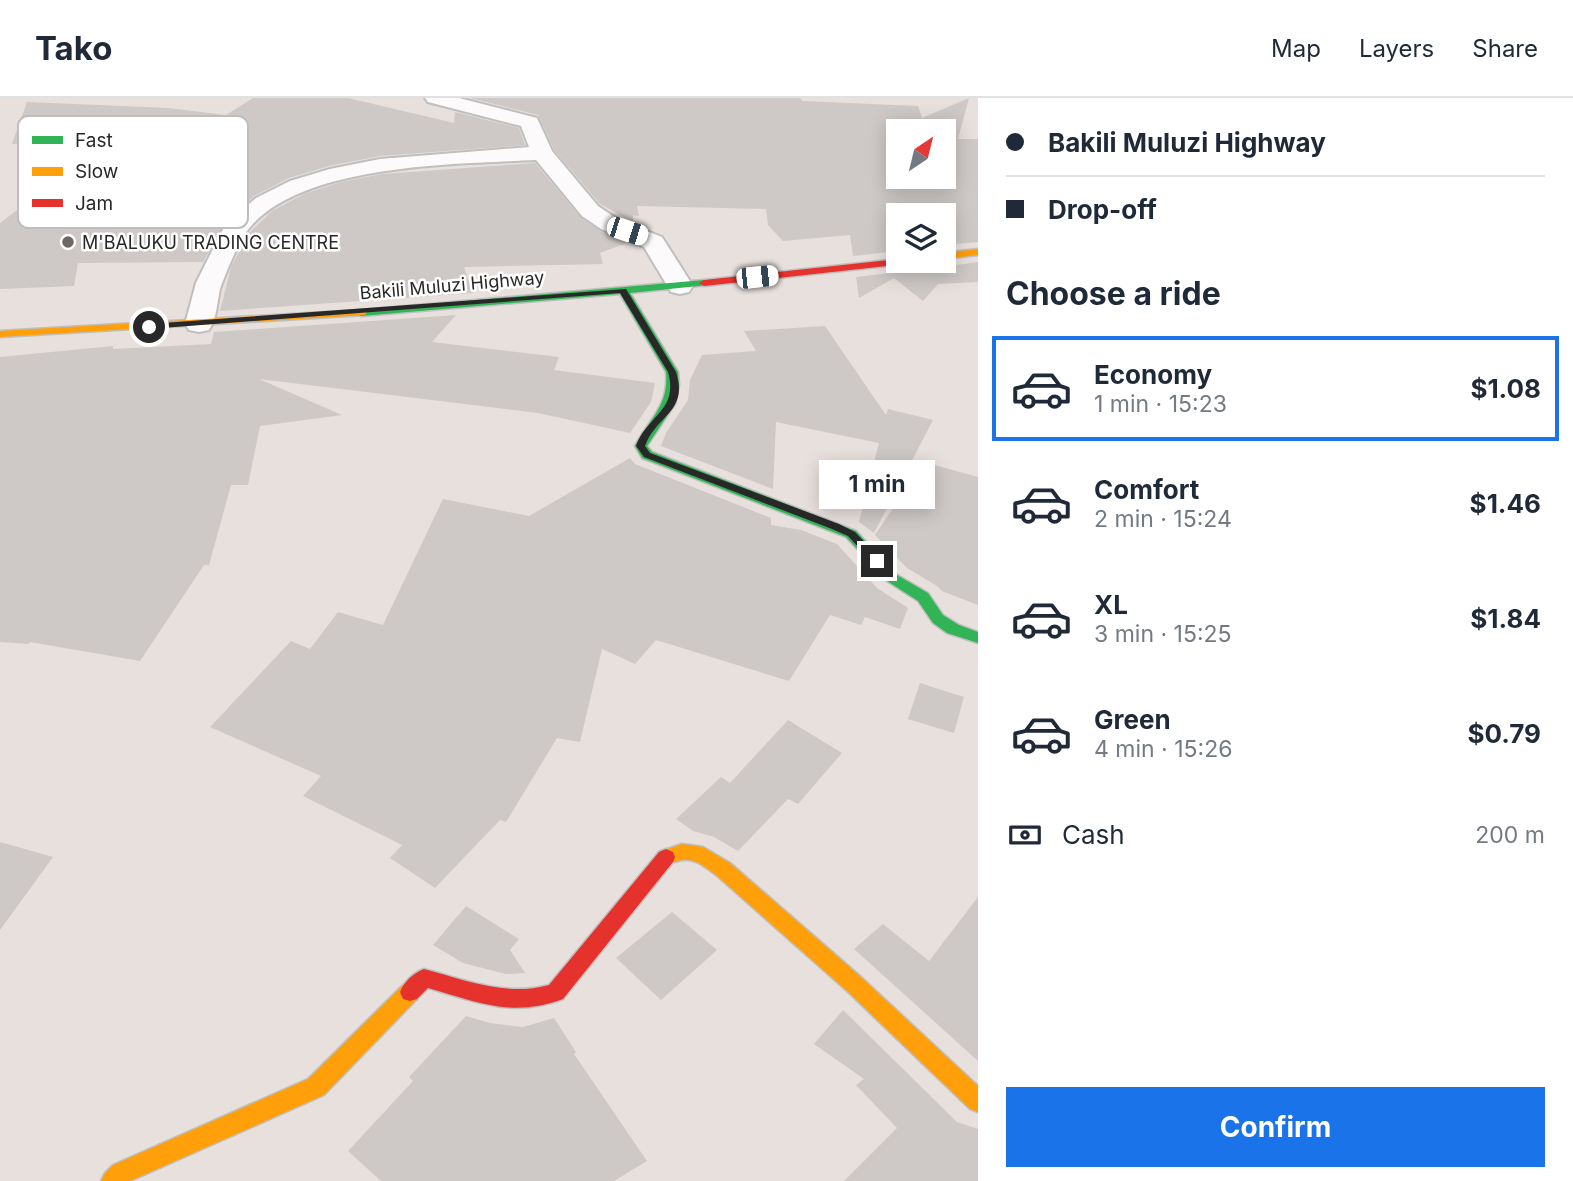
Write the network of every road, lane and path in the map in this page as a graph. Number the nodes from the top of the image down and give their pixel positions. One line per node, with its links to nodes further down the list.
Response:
1 (435, 98): 2 (street)
2 (542, 153): 3 (street); 8 (street)
3 (248, 218)
4 (236, 228): 10 (street)
5 (978, 252): 6 (main road)
6 (956, 255)
7 (886, 263): 8 (main road, Bakili Muluzi Highway)
8 (680, 286): 9 (main road, Bakili Muluzi Highway)
9 (623, 290): 10 (main road, Bakili Muluzi Highway); 12 (main road)
10 (199, 324): 11 (main road, Bakili Muluzi Highway)
11 (0, 334)
12 (978, 638)
13 (978, 1101): 14 (main road)
14 (113, 1181)

